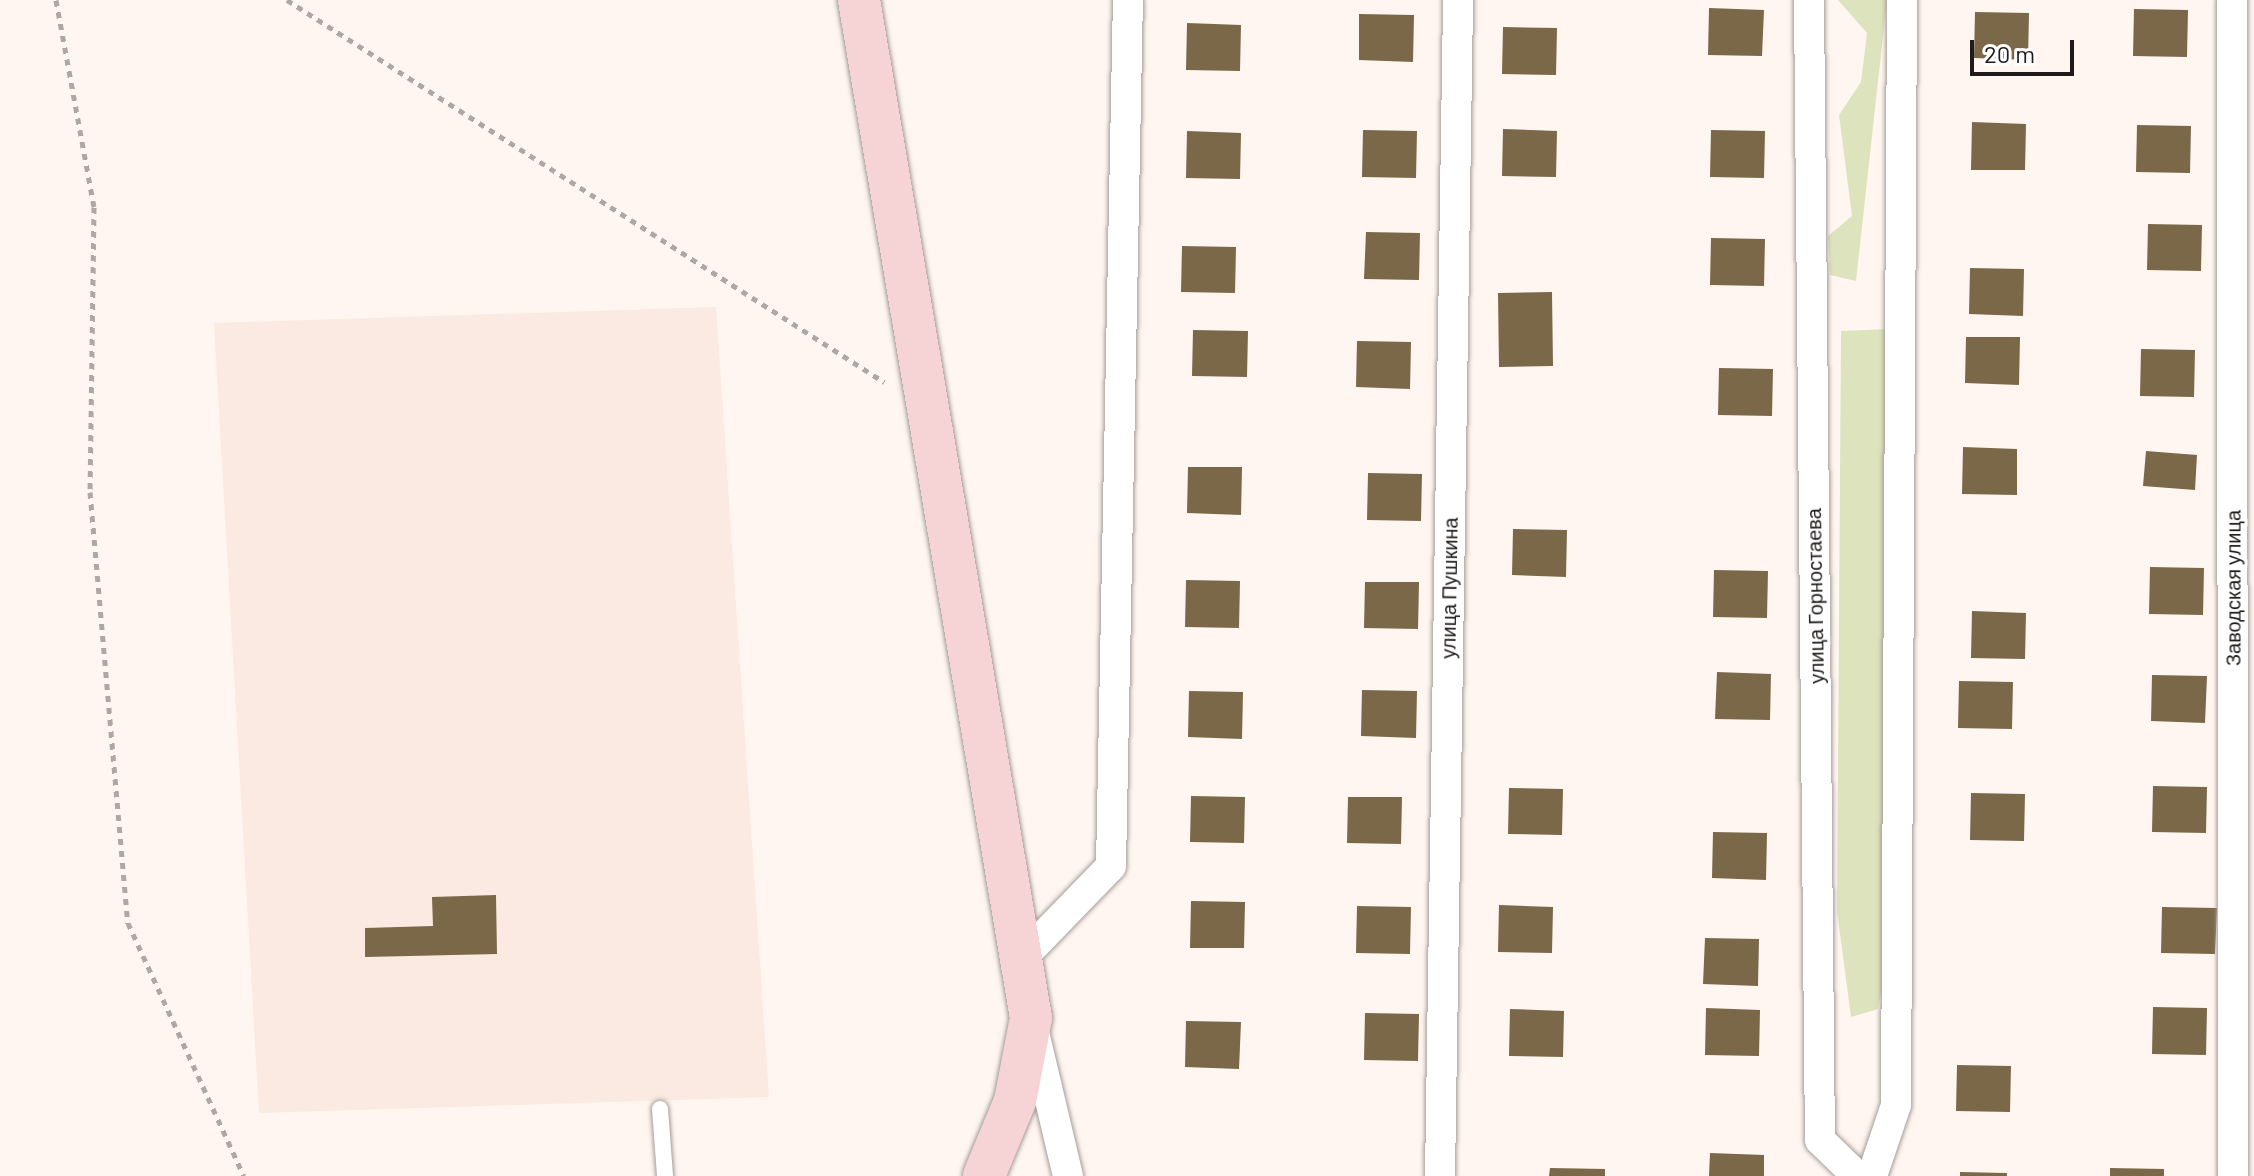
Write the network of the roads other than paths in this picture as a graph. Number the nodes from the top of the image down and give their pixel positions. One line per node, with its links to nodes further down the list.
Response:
1 (859, 0): 7 (main road)
2 (1128, 0): 7 (street)
3 (1458, 0): 13 (street, улица Пушкина)
4 (1809, 0): 14 (street, улица Горностаева)
5 (1902, 0): 15 (street)
6 (2232, 0): 16 (street, Заводская улица)
7 (1021, 959): 8 (main road)
8 (1031, 1018): 11 (main road); 12 (street)
9 (660, 1109): 10 (lane)
10 (665, 1176)
11 (984, 1176)
12 (1068, 1176)
13 (1440, 1176)
14 (1857, 1176)
15 (1872, 1176)
16 (2233, 1176)

